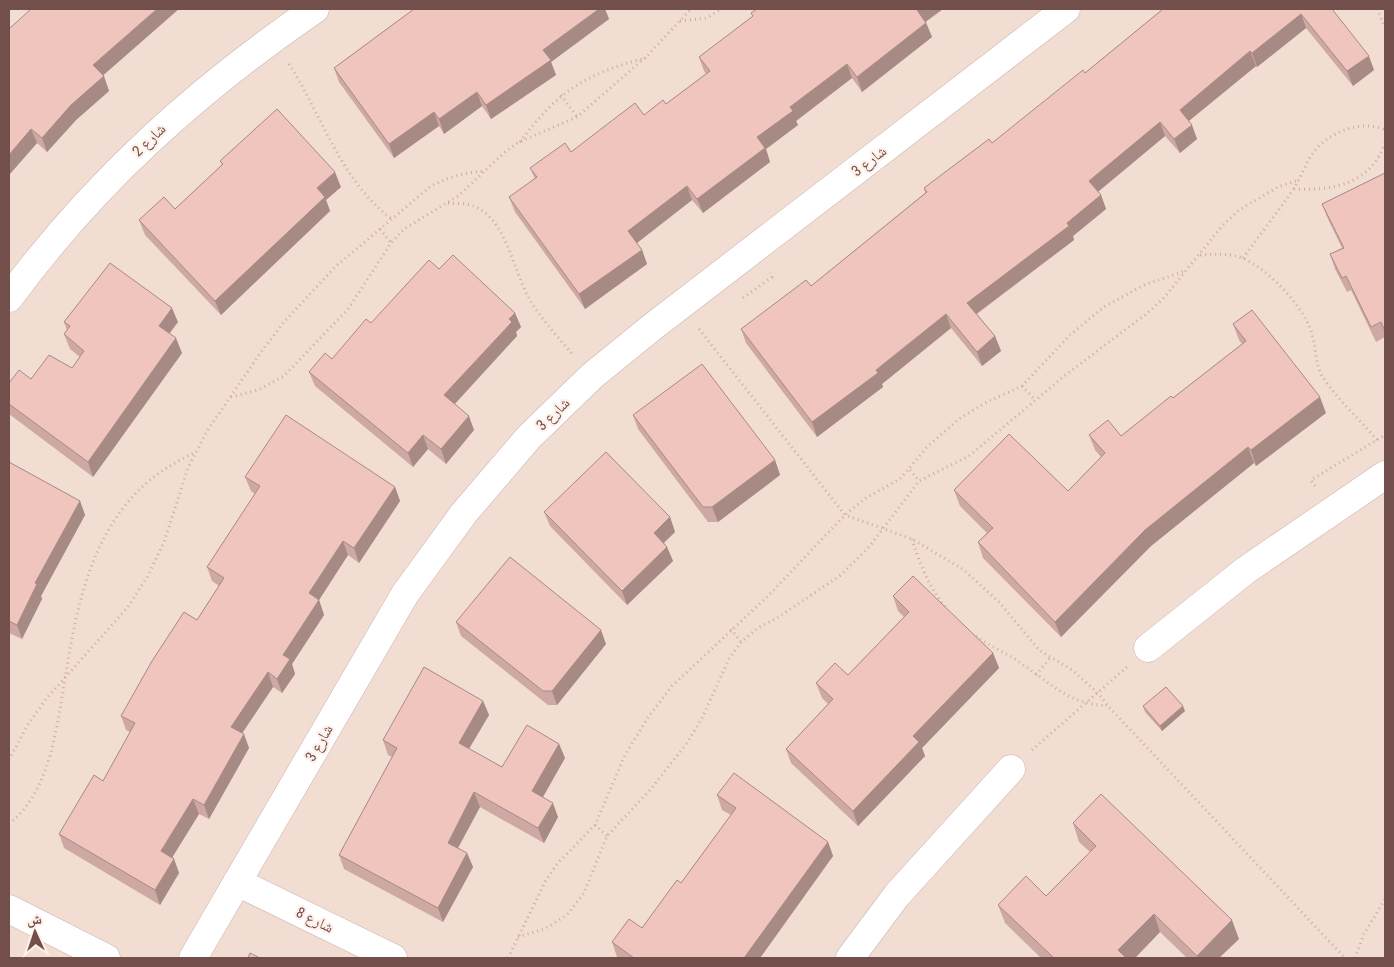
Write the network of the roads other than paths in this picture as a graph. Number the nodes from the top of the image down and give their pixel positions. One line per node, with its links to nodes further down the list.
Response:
1 (315, 9): 3 (street, شارع 2)
2 (1066, 9): 7 (street, شارع 3)
3 (9, 298)
4 (1385, 474): 5 (street)
5 (1148, 648)
6 (1011, 769): 12 (street)
7 (238, 882): 10 (street, شارع 3); 11 (street, شارع 8)
8 (9, 909): 9 (street)
9 (106, 958)
10 (193, 958)
11 (393, 958)
12 (850, 958)

